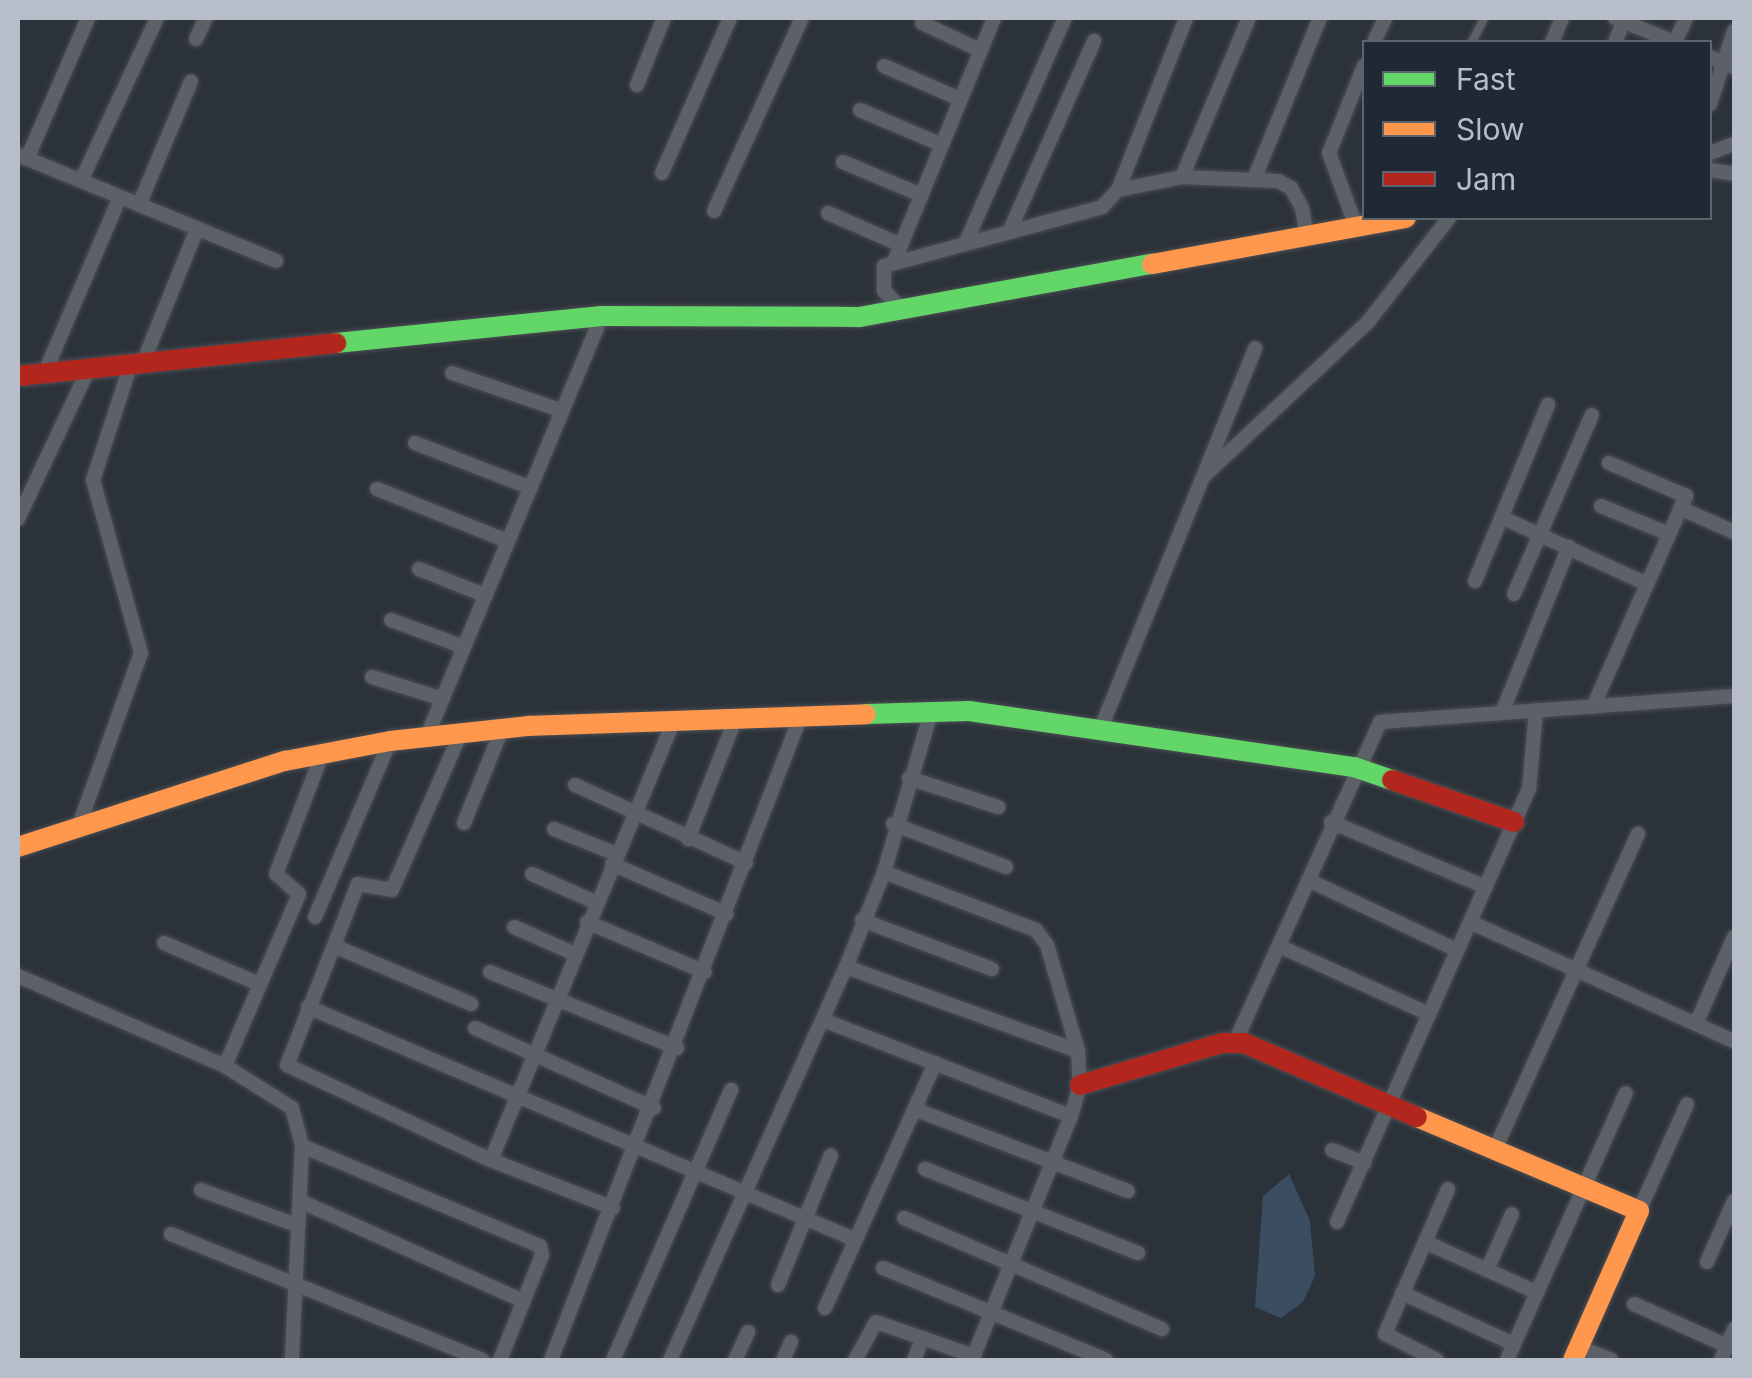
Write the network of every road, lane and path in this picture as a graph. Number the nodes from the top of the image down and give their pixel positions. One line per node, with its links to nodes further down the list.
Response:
1 (88, 18): 28 (street)
2 (157, 18): 33 (street)
3 (206, 18): 15 (street)
4 (664, 18): 23 (street)
5 (730, 18): 30 (street)
6 (802, 18): 38 (street)
7 (994, 18): 18 (street)
8 (1064, 18): 46 (street)
9 (1186, 18): 34 (street)
10 (1249, 18): 31 (street)
11 (1320, 18): 32 (street)
12 (1621, 19): 17 (street)
13 (922, 23): 18 (street)
14 (1734, 31): 19 (street)
15 (196, 39)
16 (1094, 40): 44 (street)
17 (1669, 40)
18 (980, 50): 25 (street)
19 (1722, 62): 24 (street)
20 (884, 66): 25 (street)
21 (1362, 71): 43 (street)
22 (191, 80): 37 (street)
23 (638, 84)
24 (1712, 97)
25 (960, 99): 27 (street)
26 (860, 110): 27 (street)
27 (942, 145): 35 (street)
28 (22, 157): 33 (street)
29 (843, 162): 35 (street)
30 (662, 173)
31 (1182, 176): 32 (street); 34 (street)
32 (1254, 178): 45 (street)
33 (80, 181): 36 (street)
34 (1118, 190): 44 (street)
35 (922, 194): 47 (street)
36 (120, 197): 37 (street); 55 (street)
37 (139, 205): 42 (street)
38 (714, 211)
39 (828, 213): 47 (street)
40 (1397, 220): 43 (street)
41 (1447, 220): 63 (street)
42 (197, 229): 48 (street); 53 (street)
43 (1357, 229): 45 (street)
44 (1010, 230): 46 (street)
45 (1308, 237): 50 (street)
46 (966, 242): 49 (street)
47 (901, 244): 49 (street)
48 (276, 261)
49 (894, 262): 50 (street)
50 (902, 309): 51 (street)
51 (602, 316): 53 (street); 59 (street)
52 (1255, 348): 63 (street)
53 (138, 360): 54 (street); 107 (street)
54 (90, 366): 55 (street); 69 (street)
55 (45, 372): 57 (street)
56 (452, 373): 59 (street)
57 (18, 376)
58 (1548, 405): 68 (street)
59 (563, 410): 64 (street)
60 (1592, 415): 72 (street)
61 (415, 443): 64 (street)
62 (1610, 463): 67 (street)
63 (1202, 478): 92 (street)
64 (530, 488): 73 (street)
65 (377, 489): 73 (street)
66 (1601, 506): 71 (street)
67 (1680, 508): 70 (street); 71 (street)
68 (1503, 518): 72 (street); 76 (street)
69 (18, 519)
70 (1734, 532)
71 (1669, 534): 77 (street)
72 (1541, 535): 74 (street); 78 (street)
73 (508, 541): 79 (street)
74 (1569, 547): 77 (street); 86 (street)
75 (419, 569): 79 (street)
76 (1475, 582)
77 (1646, 584): 85 (street)
78 (1514, 594)
79 (486, 596): 81 (street)
80 (391, 620): 81 (street)
81 (464, 647): 84 (street)
82 (372, 677): 84 (street)
83 (1734, 696): 85 (street)
84 (442, 699): 95 (street)
85 (1594, 707): 87 (street)
86 (1503, 710): 87 (street); 98 (street)
87 (1536, 710): 104 (street)
88 (930, 712): 89 (street); 92 (street); 99 (street)
89 (800, 718): 90 (street); 113 (street)
90 (735, 720): 91 (street); 110 (street)
91 (673, 722): 93 (street); 102 (street)
92 (1101, 728): 98 (street)
93 (502, 729): 94 (street); 105 (street)
94 (460, 735): 95 (street); 128 (street)
95 (427, 736): 96 (street)
96 (390, 740): 97 (street); 121 (street)
97 (322, 755): 107 (street); 138 (street)
98 (1354, 767): 103 (street); 104 (street)
99 (909, 778): 101 (street); 106 (street)
100 (575, 785): 102 (street)
101 (998, 807)
102 (634, 811): 110 (street); 112 (street)
103 (1331, 822): 117 (street); 118 (street)
104 (1514, 822): 118 (street)
105 (464, 823)
106 (893, 824): 114 (street); 115 (street)
107 (78, 828): 111 (street)
108 (554, 828): 112 (street)
109 (1638, 834): 134 (street)
110 (688, 839): 113 (street)
111 (18, 847)
112 (614, 859): 119 (street); 120 (street)
113 (746, 863): 120 (street)
114 (1006, 866)
115 (884, 872): 122 (street); 149 (street)
116 (532, 874): 119 (street)
117 (1308, 880): 129 (street); 130 (street)
118 (1486, 888): 124 (street)
119 (595, 902): 123 (street)
120 (727, 914): 136 (street)
121 (316, 916)
122 (862, 920): 132 (street); 133 (street)
123 (587, 922): 131 (street); 136 (street)
124 (1470, 922): 130 (street); 134 (street)
125 (514, 927): 131 (street)
126 (1734, 937): 144 (street)
127 (164, 943): 138 (street)
128 (334, 946): 140 (street); 141 (street)
129 (1279, 946): 142 (street); 147 (street)
130 (1457, 950): 142 (street)
131 (575, 954): 139 (street)
132 (846, 967): 143 (street); 149 (street)
133 (992, 968)
134 (1578, 970): 144 (street); 165 (street)
135 (490, 972): 139 (street)
136 (705, 972): 148 (street)
137 (18, 976): 153 (street)
138 (259, 984): 153 (street)
139 (558, 999): 148 (street); 150 (street)
140 (470, 1004)
141 (308, 1008): 152 (street); 158 (street)
142 (1429, 1014): 159 (street)
143 (823, 1020): 151 (street); 178 (street)
144 (1696, 1024): 146 (street)
145 (474, 1028): 150 (street)
146 (1734, 1041)
147 (1235, 1042): 154 (street); 159 (street)
148 (677, 1048): 161 (street)
149 (1078, 1051): 154 (street)
150 (534, 1054): 158 (street); 161 (street)
151 (935, 1063): 162 (street); 163 (street)
152 (287, 1065): 156 (street); 169 (street)
153 (225, 1066): 156 (street)
154 (1080, 1085): 163 (street)
155 (730, 1090): 173 (street)
156 (274, 1092): 164 (street)
157 (1626, 1092): 174 (street)
158 (516, 1098): 166 (street); 169 (street)
159 (1391, 1102): 165 (street); 171 (street)
160 (1688, 1104): 183 (street)
161 (654, 1108): 166 (street)
162 (914, 1109): 170 (street); 190 (street)
163 (1071, 1116): 170 (street)
164 (302, 1146): 180 (street); 201 (street)
165 (1496, 1146): 174 (street)
166 (637, 1148): 173 (street); 181 (street)
167 (1332, 1150): 171 (street)
168 (831, 1155): 185 (street)
169 (491, 1160): 181 (street)
170 (1052, 1162): 177 (street); 182 (street)
171 (1365, 1164): 187 (street)
172 (925, 1169): 182 (street)
173 (697, 1172): 178 (street); 218 (street)
174 (1582, 1185): 183 (street); 199 (street)
175 (1448, 1188): 191 (street)
176 (201, 1190): 188 (street)
177 (1128, 1190)
178 (745, 1191): 185 (street); 219 (street)
179 (1734, 1201): 193 (street)
180 (300, 1202): 188 (street); 201 (street)
181 (613, 1208): 217 (street)
182 (1032, 1211): 192 (street); 194 (street)
183 (1639, 1212): 212 (street)
184 (1512, 1214): 196 (street)
185 (806, 1218): 190 (street); 198 (street)
186 (904, 1218): 194 (street)
187 (1338, 1222)
188 (298, 1226): 197 (street)
189 (171, 1234): 197 (street)
190 (856, 1240): 203 (street)
191 (1424, 1242): 196 (street); 200 (street)
192 (1138, 1254)
193 (1708, 1262)
194 (1011, 1264): 204 (street); 205 (street)
195 (883, 1268): 204 (street)
196 (1488, 1270): 199 (street)
197 (296, 1281): 214 (street); 215 (street)
198 (778, 1285)
199 (1536, 1292): 210 (street)
200 (1402, 1293): 210 (street); 225 (street)
201 (524, 1300): 216 (street)
202 (1634, 1304): 211 (street)
203 (825, 1308)
204 (992, 1313): 213 (street); 224 (street)
205 (1162, 1329)
206 (1734, 1329): 211 (street)
207 (748, 1332): 220 (street)
208 (923, 1338): 213 (street); 222 (street); 223 (street)
209 (791, 1342): 221 (street)
210 (1514, 1344): 226 (street)
211 (1724, 1353)
212 (1576, 1354): 227 (street)
213 (973, 1358)
214 (292, 1360)
215 (483, 1360)
216 (500, 1360)
217 (551, 1360)
218 (613, 1360)
219 (670, 1360)
220 (735, 1360)
221 (784, 1360)
222 (855, 1360)
223 (914, 1360)
224 (1106, 1360)
225 (1437, 1360)
226 (1507, 1360)
227 (1610, 1360)

